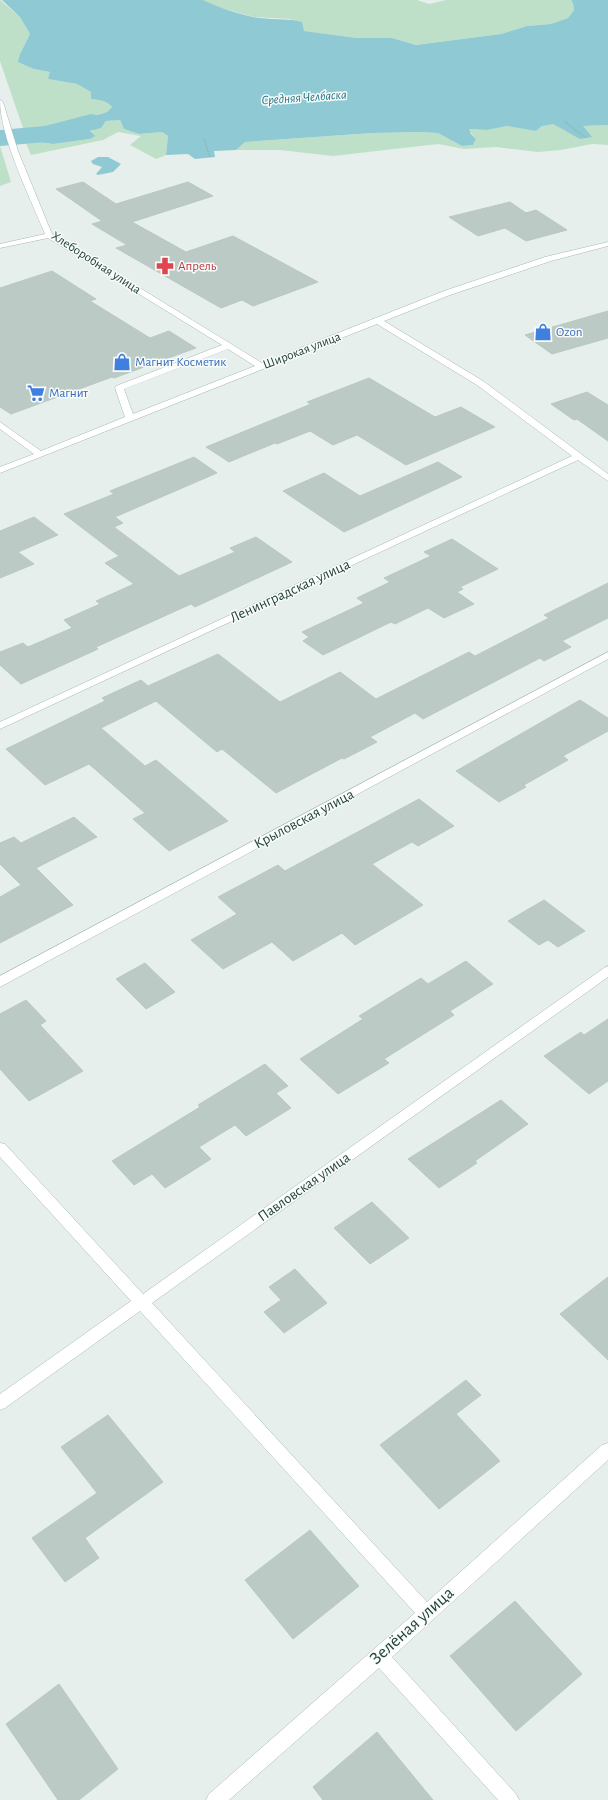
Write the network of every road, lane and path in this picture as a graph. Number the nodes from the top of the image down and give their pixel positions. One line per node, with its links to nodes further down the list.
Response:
1 (0, 102): 6 (street, Хлеборобная улица)
2 (565, 122): 3 (path)
3 (586, 138)
4 (204, 139): 5 (path)
5 (210, 157)
6 (49, 235): 8 (street); 10 (street, Хлеборобная улица)
7 (608, 244): 9 (street, Широкая улица)
8 (0, 246)
9 (378, 321): 11 (street, Широкая улица); 15 (street)
10 (228, 346): 11 (street, Хлеборобная улица); 12 (street)
11 (262, 366): 12 (street, Широкая улица)
12 (130, 419): 14 (street, Широкая улица)
13 (0, 425): 14 (street)
14 (40, 454): 16 (street, Широкая улица)
15 (579, 456): 17 (street); 19 (street, Ленинградская улица)
16 (0, 470)
17 (608, 478)
18 (608, 655): 21 (street, Крыловская улица)
19 (0, 726)
20 (608, 971): 23 (street, Павловская улица)
21 (0, 982)
22 (0, 1148): 23 (street)
23 (141, 1303): 24 (street, Павловская улица); 26 (street)
24 (0, 1403)
25 (608, 1450): 26 (street, Зелёная улица)
26 (426, 1613): 27 (street, Зелёная улица)
27 (380, 1656): 28 (street, Зелёная улица); 29 (street)
28 (215, 1800)
29 (510, 1800)

